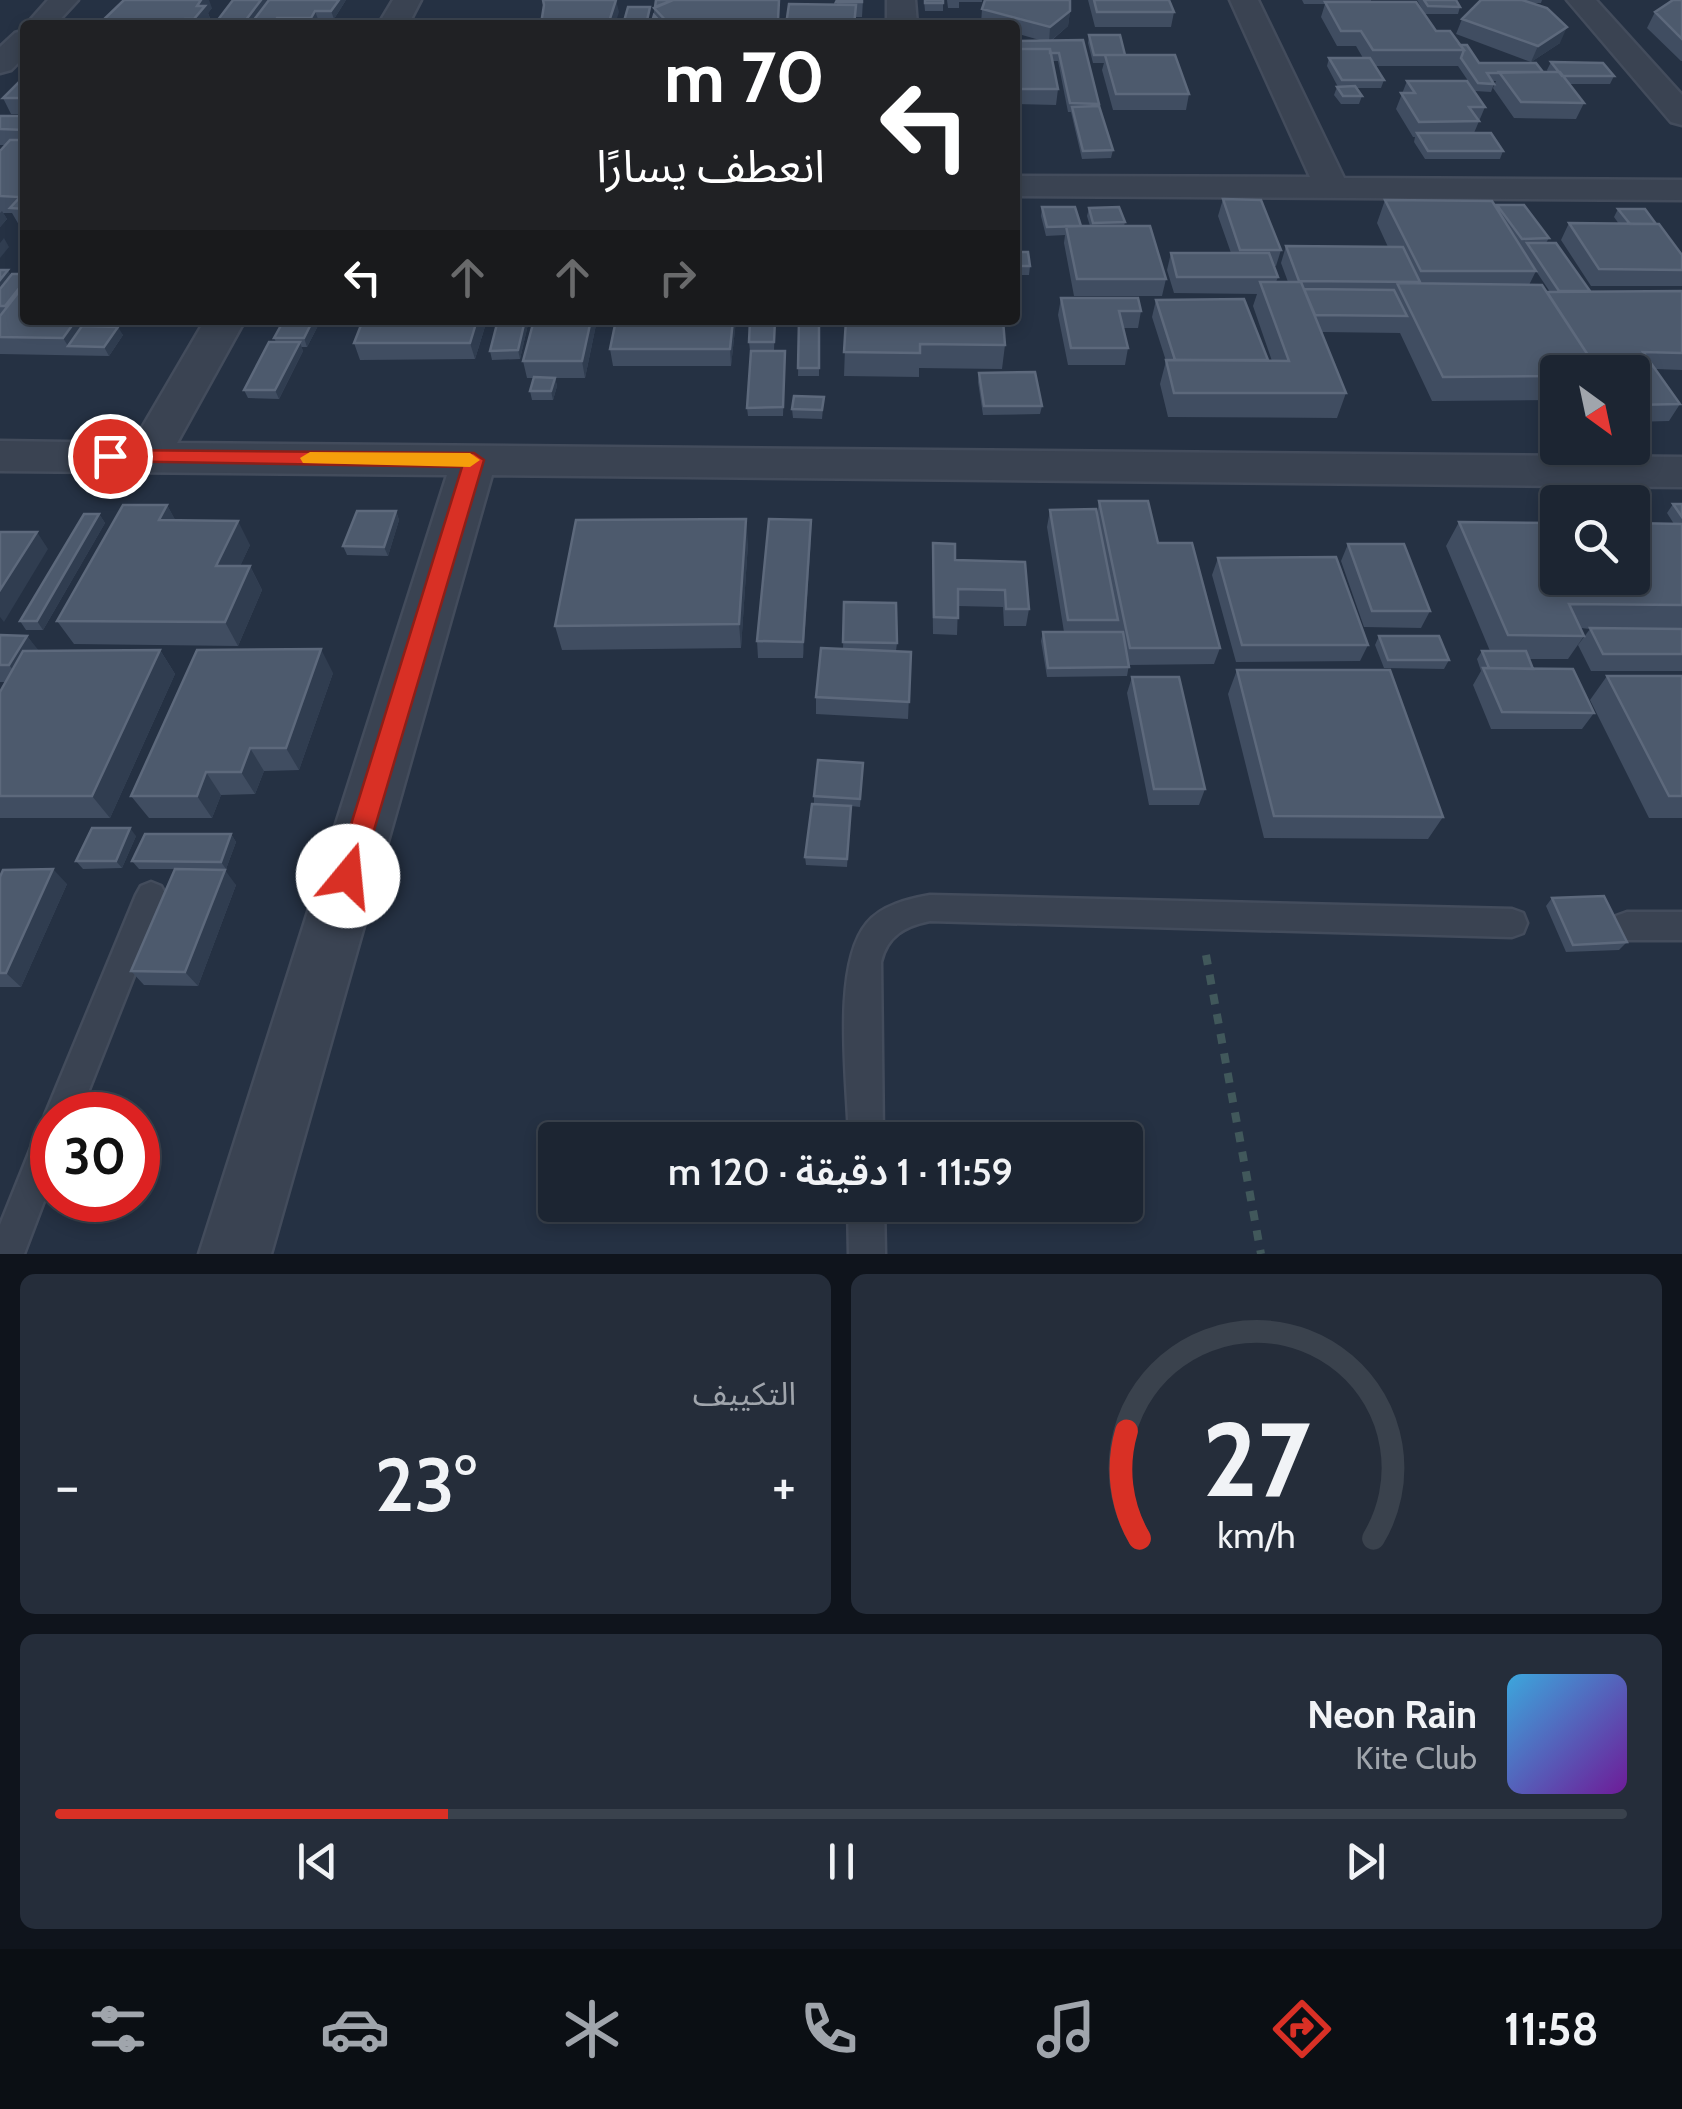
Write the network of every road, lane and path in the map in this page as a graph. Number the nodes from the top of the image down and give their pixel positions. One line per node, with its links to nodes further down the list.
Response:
1 (64, 0): 4 (street)
2 (1244, 0): 9 (street)
3 (1581, 0): 7 (street)
4 (44, 20)
5 (20, 44): 6 (street)
6 (0, 64)
7 (1682, 115)
8 (1020, 186): 9 (street)
9 (1332, 188): 10 (street)
10 (1682, 190)
11 (222, 325): 13 (street)
12 (0, 456): 13 (street)
13 (148, 456): 14 (street)
14 (474, 460): 15 (street); 26 (street)
15 (1682, 472)
16 (151, 895): 21 (lane)
17 (1199, 915): 18 (lane); 22 (lane); 28 (path)
18 (1512, 923)
19 (1627, 926): 20 (lane)
20 (1682, 926)
21 (71, 1092)
22 (866, 1122)
23 (30, 1193): 25 (lane)
24 (866, 1222): 27 (lane)
25 (6, 1254)
26 (234, 1254)
27 (866, 1254)
28 (1261, 1254)

